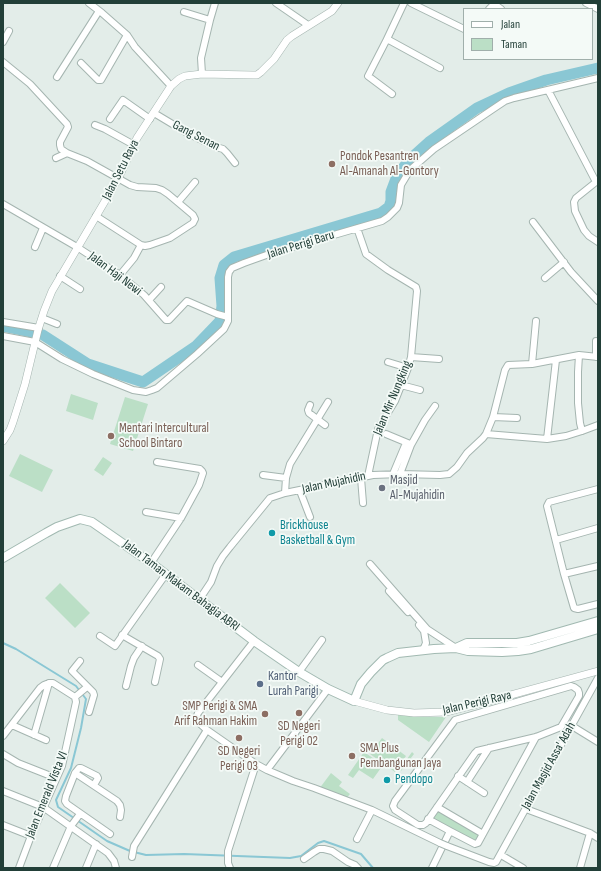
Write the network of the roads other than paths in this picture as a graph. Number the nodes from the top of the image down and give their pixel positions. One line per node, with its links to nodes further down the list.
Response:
1 (89, 3): 9 (street)
2 (215, 3): 11 (street)
3 (276, 3): 12 (street)
4 (338, 3): 12 (street, Jalan Setu Raya)
5 (404, 3): 16 (street)
6 (411, 3): 13 (street)
7 (586, 3): 8 (street)
8 (597, 8)
9 (99, 11): 15 (street); 22 (street)
10 (184, 12): 11 (street)
11 (210, 20): 21 (street)
12 (308, 25): 21 (street, Jalan Setu Raya)
13 (463, 29)
14 (9, 31): 17 (street)
15 (127, 35): 19 (street); 24 (street)
16 (387, 39): 20 (street); 26 (street)
17 (3, 42)
18 (3, 62): 32 (street)
19 (81, 63)
20 (440, 68)
21 (202, 74): 24 (street, Jalan Setu Raya)
22 (57, 77)
23 (598, 78): 25 (street, Jalan Perigi Baru)
24 (171, 86): 27 (street, Jalan Setu Raya)
25 (548, 90): 42 (street, Jalan Perigi Baru); 43 (street)
26 (392, 94)
27 (154, 113): 29 (street, Jalan Setu Raya); 34 (street, Gang Senan)
28 (110, 119): 29 (street)
29 (150, 120): 31 (street, Jalan Setu Raya)
30 (95, 125): 31 (street)
31 (134, 145): 35 (street, Jalan Setu Raya)
32 (67, 153): 33 (street); 35 (street)
33 (56, 158)
34 (234, 163)
35 (118, 179): 37 (street); 39 (street, Jalan Setu Raya)
36 (195, 182): 37 (street)
37 (178, 202): 44 (street)
38 (3, 204): 41 (street, Jalan Haji Newi)
39 (96, 216): 44 (street); 46 (street, Jalan Setu Raya)
40 (532, 222): 47 (street)
41 (43, 228): 45 (street); 46 (street, Jalan Haji Newi)
42 (357, 228): 55 (street, Jalan Perigi Baru); 65 (street, Jalan Mir Nungking)
43 (598, 242)
44 (141, 245): 48 (street)
45 (35, 247)
46 (77, 247): 48 (street, Jalan Haji Newi); 49 (street, Jalan Setu Raya)
47 (564, 262): 50 (street); 54 (street)
48 (120, 275): 53 (street, Jalan Haji Newi)
49 (60, 276): 52 (street); 56 (street, Jalan Setu Raya)
50 (545, 278)
51 (161, 287): 53 (street)
52 (80, 289)
53 (148, 300): 55 (street, Jalan Haji Newi)
54 (598, 301)
55 (227, 316): 62 (street, Jalan Perigi Baru)
56 (42, 318): 59 (street); 60 (street, Jalan Setu Raya)
57 (536, 321): 70 (street)
58 (3, 322): 60 (street)
59 (57, 324)
60 (39, 329): 62 (street, Jalan Setu Raya)
61 (3, 336): 62 (street)
62 (35, 340): 86 (street, Jalan Setu Raya)
63 (596, 341): 66 (street)
64 (579, 355): 66 (street, Jalan Mujahidin); 68 (street, Jalan Mujahidin); 82 (street)
65 (411, 357): 67 (street); 71 (street, Jalan Mir Nungking)
66 (597, 357)
67 (439, 359)
68 (556, 360): 70 (street, Jalan Mujahidin); 85 (street)
69 (388, 362): 71 (street)
70 (532, 364): 77 (street, Jalan Mujahidin)
71 (408, 368): 72 (street, Jalan Mir Nungking)
72 (401, 385): 73 (street); 91 (street, Jalan Mir Nungking)
73 (420, 390)
74 (328, 402): 79 (street)
75 (310, 405): 79 (street)
76 (435, 406): 87 (street)
77 (493, 417): 78 (street); 84 (street, Jalan Mujahidin)
78 (517, 418)
79 (317, 420): 80 (street); 92 (street)
80 (325, 425)
81 (598, 425): 82 (street)
82 (582, 431): 85 (street)
83 (386, 434): 87 (street)
84 (486, 434): 85 (street); 89 (street, Jalan Mujahidin)
85 (547, 439)
86 (3, 441)
87 (409, 444): 89 (street)
88 (157, 462): 99 (street)
89 (396, 474): 91 (street, Jalan Mujahidin)
90 (263, 475): 92 (street)
91 (364, 477): 94 (street, Jalan Mujahidin); 96 (street, Jalan Mir Nungking)
92 (286, 478): 95 (street)
93 (598, 489): 101 (street)
94 (300, 491): 95 (street, Jalan Mujahidin); 98 (street)
95 (285, 493): 108 (street, Jalan Mujahidin)
96 (362, 503)
97 (146, 512): 99 (street)
98 (310, 517)
99 (181, 518): 103 (street)
100 (598, 528): 101 (street)
101 (556, 540): 107 (street)
102 (3, 558): 103 (main road, Jalan Taman Makam Bahagia ABRI)
103 (151, 563): 106 (main road, Jalan Taman Makam Bahagia ABRI)
104 (369, 566): 112 (street)
105 (598, 566): 107 (street)
106 (166, 574): 108 (main road, Jalan Taman Makam Bahagia ABRI); 113 (street)
107 (564, 574): 109 (street)
108 (199, 600): 116 (main road, Jalan Taman Makam Bahagia ABRI)
109 (598, 604)
110 (598, 621): 118 (main road)
111 (598, 629): 118 (main road)
112 (425, 630): 118 (street); 119 (street)
113 (122, 635): 114 (street); 117 (street)
114 (100, 636)
115 (322, 640): 123 (street)
116 (254, 641): 123 (main road, Jalan Taman Makam Bahagia ABRI); 126 (street)
117 (142, 646): 125 (street); 129 (street)
118 (456, 648): 119 (main road)
119 (423, 650): 128 (main road)
120 (80, 661): 130 (street)
121 (198, 665): 126 (street)
122 (598, 671): 134 (street, Jalan Perigi Raya)
123 (299, 672): 131 (main road, Jalan Taman Makam Bahagia ABRI)
124 (598, 678): 137 (street, Jalan Masjid Assa' Adah)
125 (155, 682)
126 (222, 682): 138 (street)
127 (48, 683): 132 (street); 136 (street); 139 (street)
128 (361, 684): 133 (main road); 134 (main road)
129 (126, 686)
130 (86, 688): 132 (street); 135 (street)
131 (328, 689): 133 (main road, Jalan Taman Makam Bahagia ABRI); 147 (street)
132 (77, 696): 150 (street, Jalan Emerald Vista VI)
133 (343, 696): 134 (main road, Jalan Taman Makam Bahagia ABRI)
134 (354, 701)
135 (89, 712)
136 (12, 725): 139 (street); 140 (street)
137 (572, 726): 143 (street); 157 (street, Jalan Masjid Assa' Adah)
138 (207, 730): 146 (street); 172 (street)
139 (34, 735): 142 (street)
140 (3, 736)
141 (536, 737): 144 (street); 161 (street); 167 (street)
142 (46, 740)
143 (598, 742)
144 (489, 748): 149 (street); 151 (street)
145 (3, 754): 150 (street)
146 (256, 764): 147 (street); 175 (street)
147 (267, 770): 158 (street)
148 (75, 773): 152 (street); 152 (street); 159 (street)
149 (458, 776): 151 (street); 156 (street)
150 (56, 778): 155 (street, Jalan Emerald Vista VI)
151 (467, 782): 154 (street)
152 (94, 785): 160 (street)
153 (3, 791): 155 (street)
154 (484, 793)
155 (43, 807): 163 (street); 168 (street, Jalan Emerald Vista VI)
156 (437, 808): 161 (street); 167 (street)
157 (526, 809): 165 (street); 173 (street, Jalan Masjid Assa' Adah)
158 (372, 810): 169 (street); 173 (street, bridge)
159 (79, 815): 163 (street); 166 (street)
160 (120, 818)
161 (428, 819): 164 (street)
162 (3, 825): 168 (street)
163 (72, 825): 171 (street); 178 (street)
164 (450, 831): 167 (street); 181 (street)
165 (590, 833): 170 (street); 183 (street)
166 (110, 834)
167 (483, 834)
168 (31, 836): 177 (street, Jalan Emerald Vista VI)
169 (357, 838)
170 (598, 838)
171 (96, 844): 179 (street); 180 (street)
172 (132, 854)
173 (500, 854): 182 (street)
174 (304, 859): 176 (street)
175 (229, 865)
176 (353, 866)
177 (19, 868)
178 (53, 868)
179 (86, 868)
180 (116, 868)
181 (432, 868)
182 (522, 868)
183 (580, 868)

